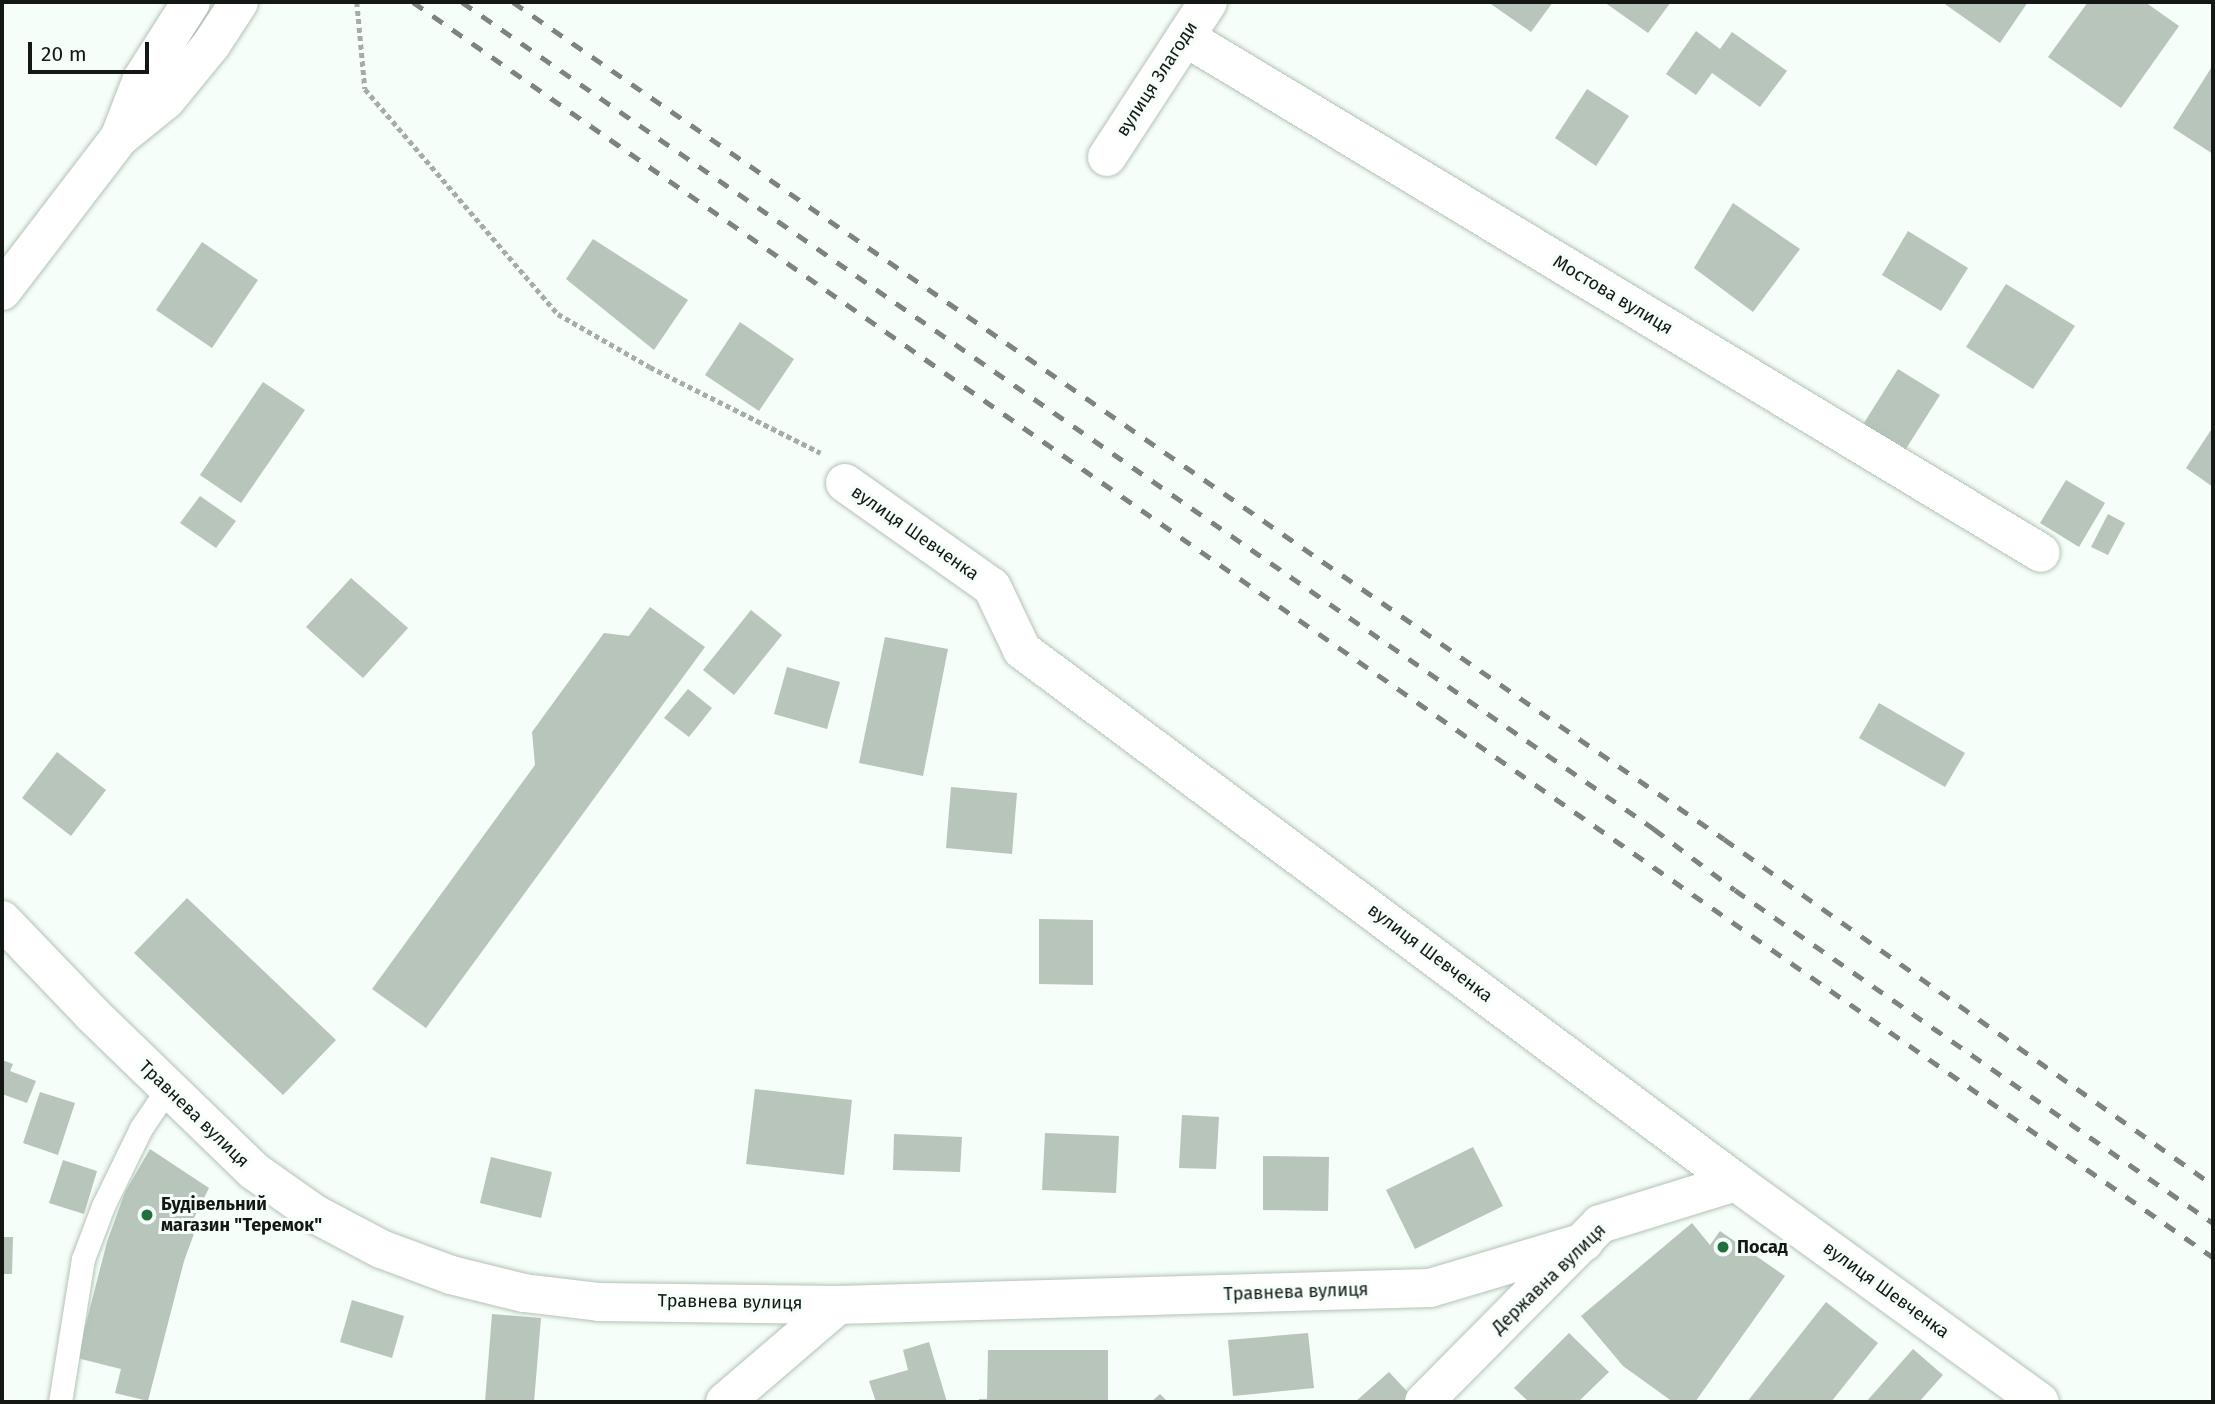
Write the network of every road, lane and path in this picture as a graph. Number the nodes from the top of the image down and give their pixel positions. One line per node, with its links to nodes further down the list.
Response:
1 (191, 2): 6 (street)
2 (239, 2): 6 (street)
3 (357, 2): 9 (path)
4 (1208, 2): 5 (street, вулиця Злагоди)
5 (1185, 37): 7 (street, вулиця Злагоди); 10 (street, Мостова вулиця)
6 (119, 138): 8 (street)
7 (1107, 157)
8 (2, 291)
9 (845, 483): 13 (street, вулиця Шевченка)
10 (2041, 554)
11 (2, 920): 12 (street, Травнева вулиця)
12 (168, 1088): 15 (street, Травнева вулиця); 16 (lane)
13 (1736, 1182): 14 (street, Державна вулиця); 19 (street, вулиця Шевченка)
14 (1584, 1242): 15 (street, Травнева вулиця); 18 (street, Державна вулиця)
15 (838, 1305): 17 (street)
16 (60, 1402)
17 (725, 1402)
18 (1424, 1402)
19 (2040, 1402)

